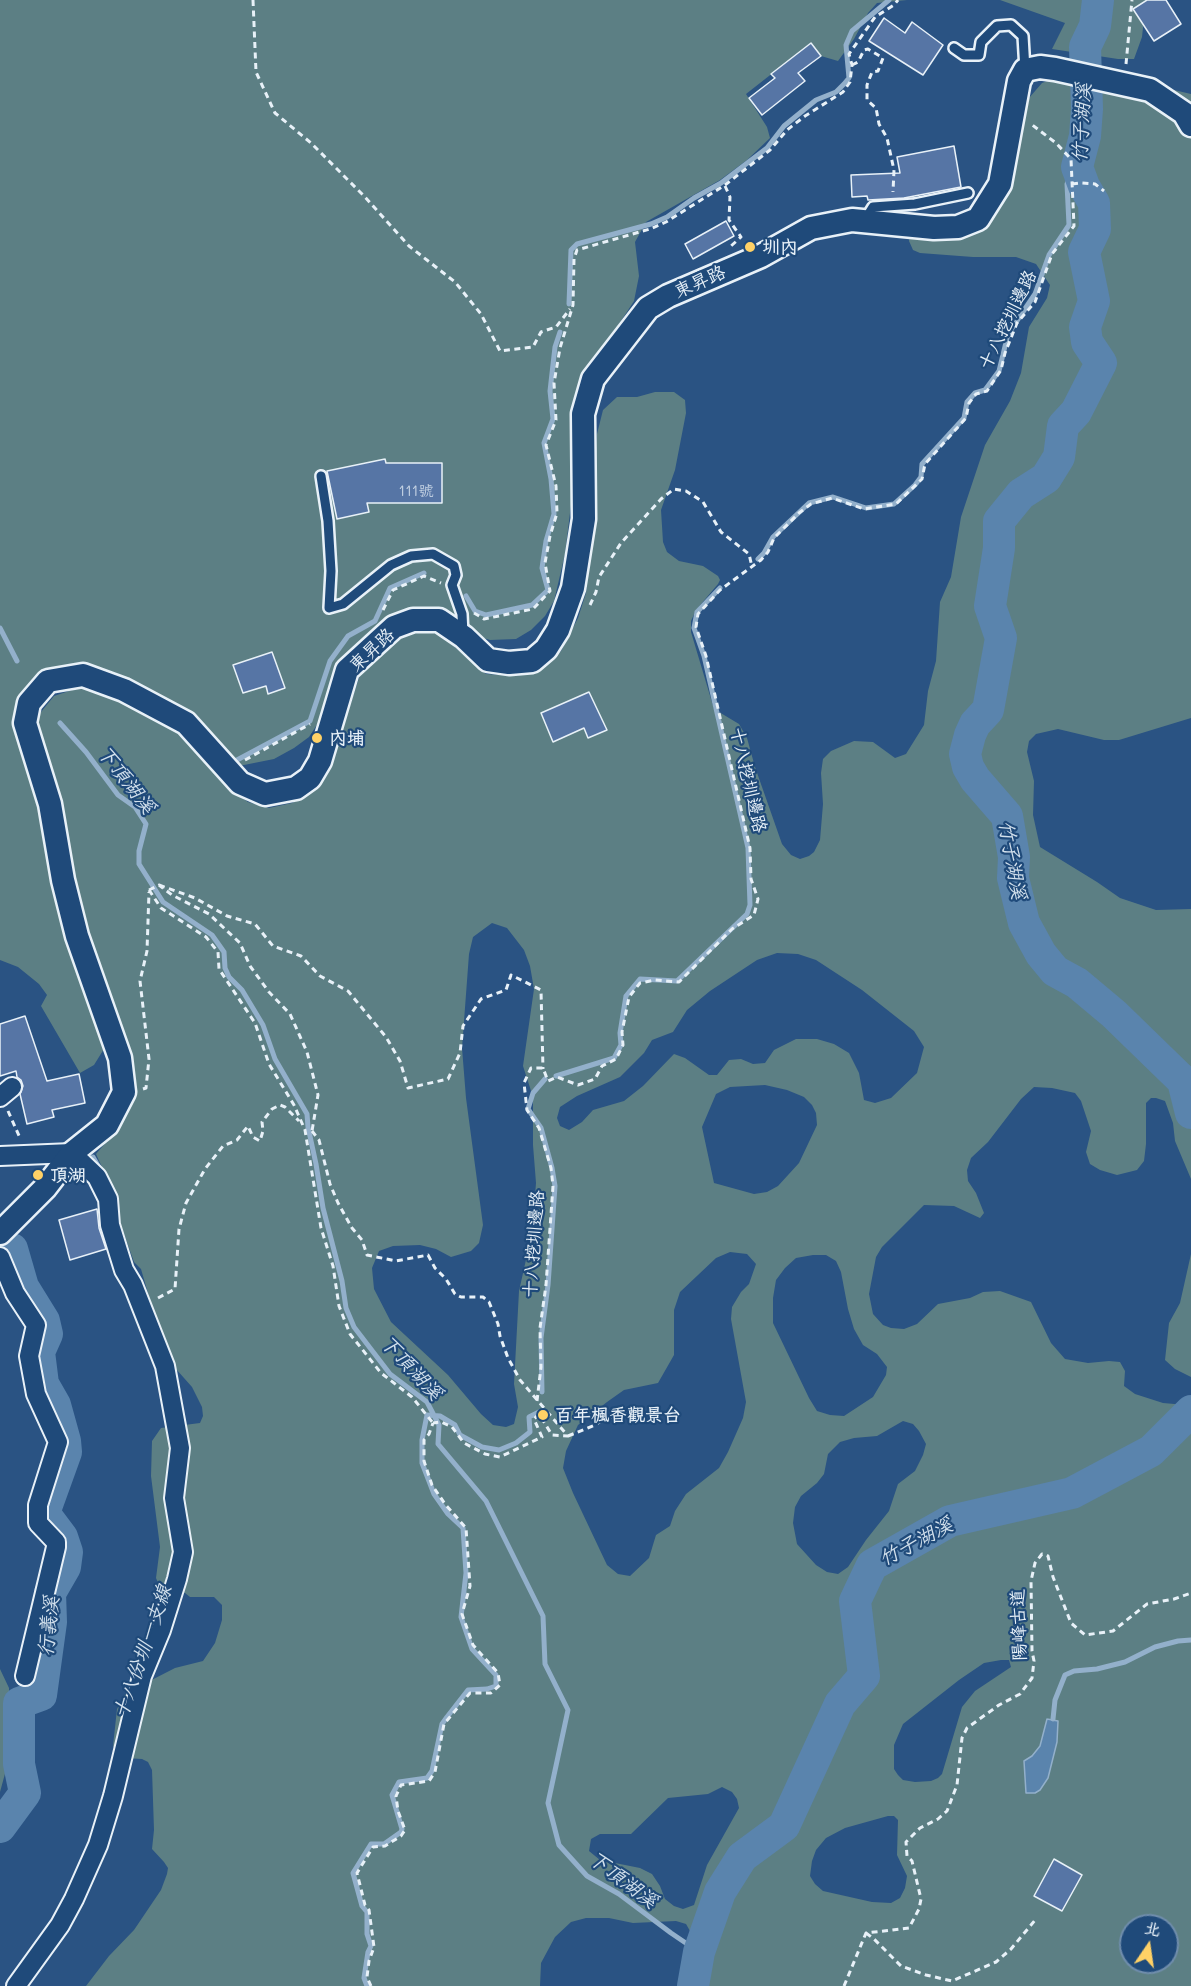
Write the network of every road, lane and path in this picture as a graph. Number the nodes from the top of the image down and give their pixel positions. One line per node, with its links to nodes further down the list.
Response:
1 (253, 0): 17 (path)
2 (898, 0): 5 (path)
3 (1132, 0): 7 (path)
4 (954, 48): 6 (lane)
5 (852, 64): 11 (path); 14 (path)
6 (1025, 70): 7 (street); 8 (street, 東昇路)
7 (1123, 84): 9 (street)
8 (1013, 111): 10 (path, 十八挖圳邊路); 15 (street, 東昇路)
9 (1191, 125)
10 (1072, 184): 12 (path); 19 (path, 十八挖圳邊路)
11 (725, 185): 16 (path); 17 (path)
12 (1104, 191)
13 (968, 193): 14 (lane)
14 (892, 206): 15 (lane)
15 (865, 220): 23 (street, 東昇路)
16 (726, 254)
17 (573, 305): 20 (path)
18 (321, 476): 20 (lane)
19 (752, 567): 21 (path); 28 (path, 十八挖圳邊路)
20 (453, 590): 22 (path); 23 (lane)
21 (588, 608)
22 (380, 616)
23 (464, 637): 25 (street, 東昇路)
24 (314, 720): 25 (path)
25 (228, 768): 29 (street, 東昇路)
26 (158, 885): 27 (path); 28 (path); 33 (path)
27 (149, 891): 29 (path); 31 (path)
28 (543, 1068): 40 (path, 十八挖圳邊路)
29 (124, 1092): 34 (street)
30 (4, 1093): 35 (path)
31 (301, 1122): 32 (path); 39 (path)
32 (305, 1130): 33 (path); 42 (path)
33 (312, 1131): 40 (path)
34 (72, 1153): 35 (street); 37 (street); 48 (street)
35 (24, 1154): 36 (street)
36 (0, 1156)
37 (0, 1233)
38 (0, 1257): 45 (street)
39 (175, 1289)
40 (537, 1401): 43 (path)
41 (628, 1412): 43 (path)
42 (433, 1423): 43 (path); 49 (path)
43 (568, 1436)
44 (1191, 1593): 47 (path, 陽峰古道)
45 (25, 1676)
46 (1036, 1919): 47 (path)
47 (866, 1934): 50 (path)
48 (16, 1986)
49 (370, 1986)
50 (844, 1986)

